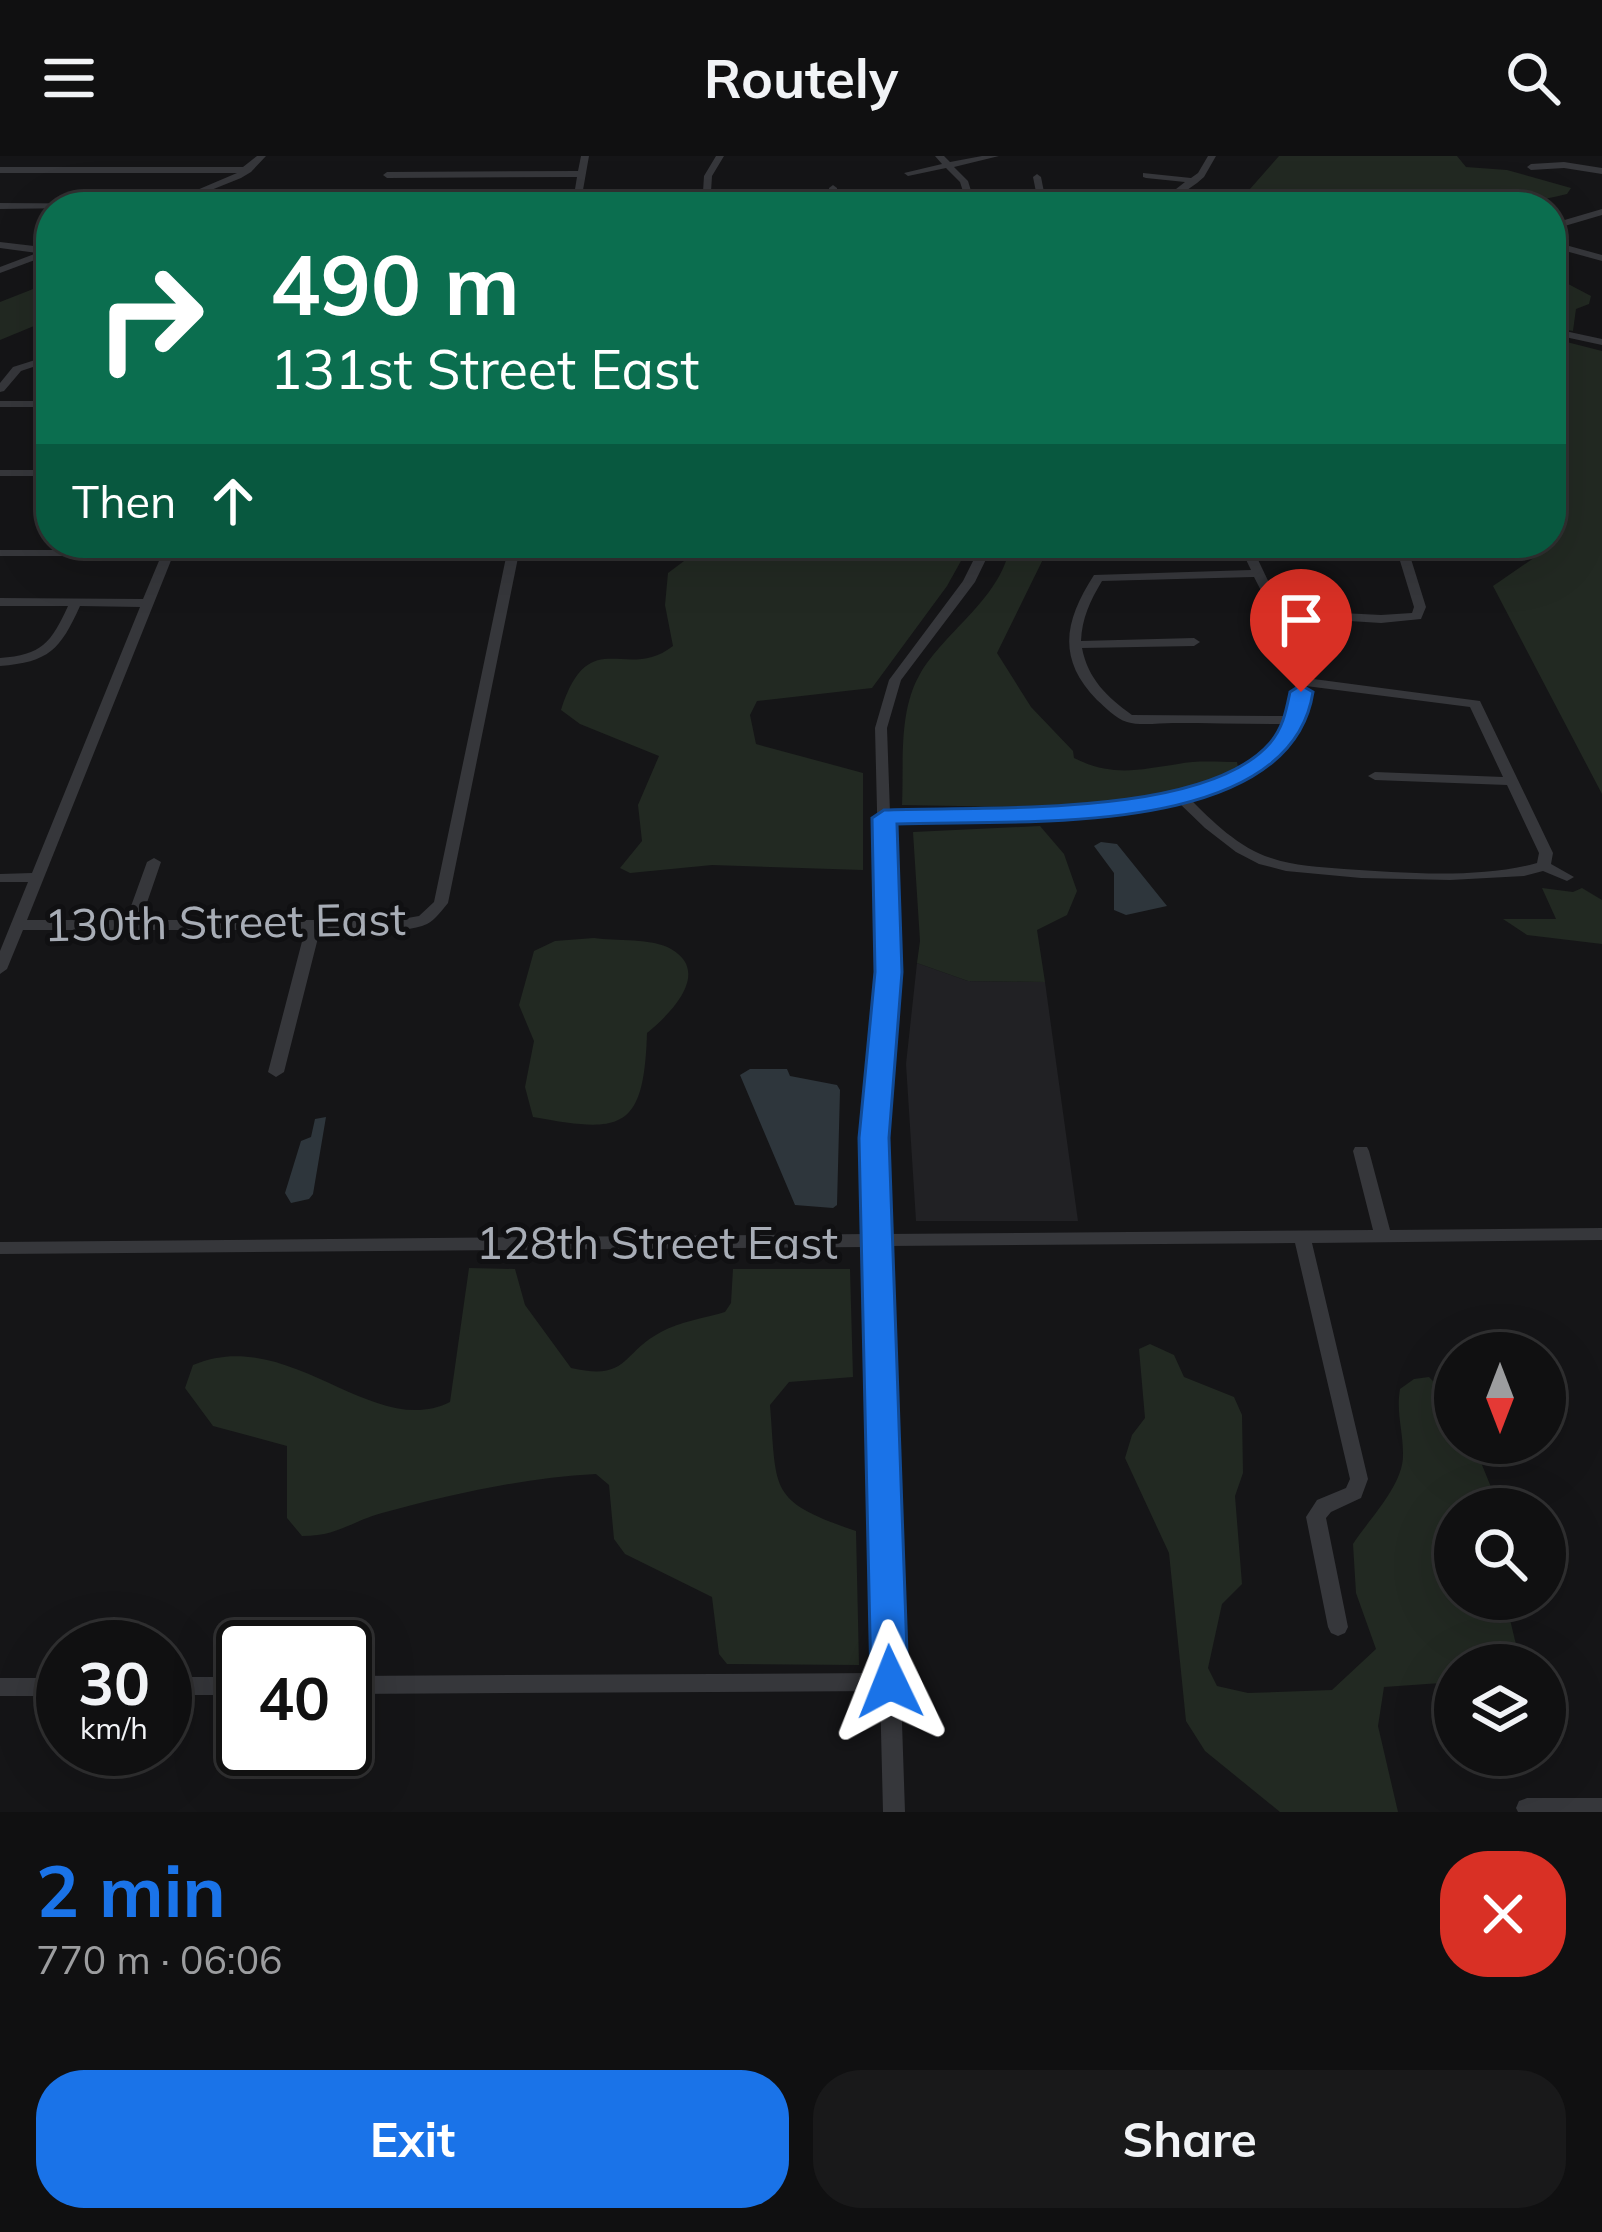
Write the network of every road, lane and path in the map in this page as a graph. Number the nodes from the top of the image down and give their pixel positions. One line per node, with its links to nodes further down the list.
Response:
1 (262, 156): 10 (street)
2 (585, 156): 13 (street)
3 (720, 156): 21 (street)
4 (939, 156): 8 (street)
5 (995, 156): 8 (street)
6 (1212, 156): 17 (street)
7 (1531, 166): 11 (street)
8 (952, 168): 12 (street); 23 (street)
9 (0, 170): 10 (street)
10 (248, 170): 19 (street)
11 (1602, 171)
12 (908, 173)
13 (582, 174): 14 (street); 20 (street)
14 (387, 175)
15 (1146, 175): 17 (street)
16 (1037, 177): 24 (street)
17 (1194, 181): 25 (street)
18 (833, 188): 22 (street)
19 (196, 192)
20 (579, 192)
21 (707, 192)
22 (833, 192)
23 (967, 192)
24 (1040, 192)
25 (1178, 192)
26 (0, 206): 27 (street)
27 (36, 206)
28 (1602, 212): 29 (street)
29 (1566, 223)
30 (0, 244): 32 (street)
31 (1566, 248): 34 (street)
32 (36, 249)
33 (36, 256): 35 (street)
34 (1602, 259)
35 (0, 270)
36 (1566, 334): 37 (street)
37 (1602, 342)
38 (36, 363): 39 (street)
39 (0, 389)
40 (0, 404): 41 (street)
41 (36, 404)
42 (0, 473): 43 (street)
43 (36, 473)
44 (36, 552): 45 (street)
45 (0, 553)
46 (166, 558): 54 (street)
47 (512, 558): 71 (street, 130th Street East)
48 (981, 558): 64 (street)
49 (1251, 558): 51 (street)
50 (1405, 558): 55 (street)
51 (1258, 574): 55 (street); 57 (street)
52 (0, 602): 53 (street)
53 (76, 602): 54 (street); 58 (street)
54 (148, 603): 67 (street)
55 (1277, 613): 59 (street)
56 (1195, 643): 57 (street)
57 (1073, 645): 60 (street)
58 (0, 662)
59 (1300, 681): 60 (street); 62 (street)
60 (1297, 719): 63 (street)
61 (1375, 776): 62 (street)
62 (1510, 781): 66 (street)
63 (1182, 799): 64 (street); 66 (street)
64 (884, 818): 79 (street)
65 (154, 862): 70 (street)
66 (1544, 866): 69 (street)
67 (35, 877): 68 (street); 72 (street)
68 (0, 878)
69 (1567, 878)
70 (133, 924): 71 (street, 130th Street East); 72 (street, 130th Street East)
71 (314, 924): 74 (street)
72 (18, 926): 73 (street)
73 (0, 969)
74 (276, 1072)
75 (1361, 1151): 77 (street)
76 (1602, 1234): 77 (street, 128th Street East)
77 (1383, 1236): 78 (street, 128th Street East)
78 (1303, 1239): 79 (street, 128th Street East); 81 (street)
79 (877, 1242): 80 (street, 128th Street East); 82 (street)
80 (0, 1247)
81 (1338, 1627)
82 (890, 1682): 83 (street); 88 (street)
83 (372, 1685)
84 (0, 1687): 85 (street)
85 (36, 1687)
86 (1527, 1808): 87 (street)
87 (1602, 1808)
88 (894, 1812)

